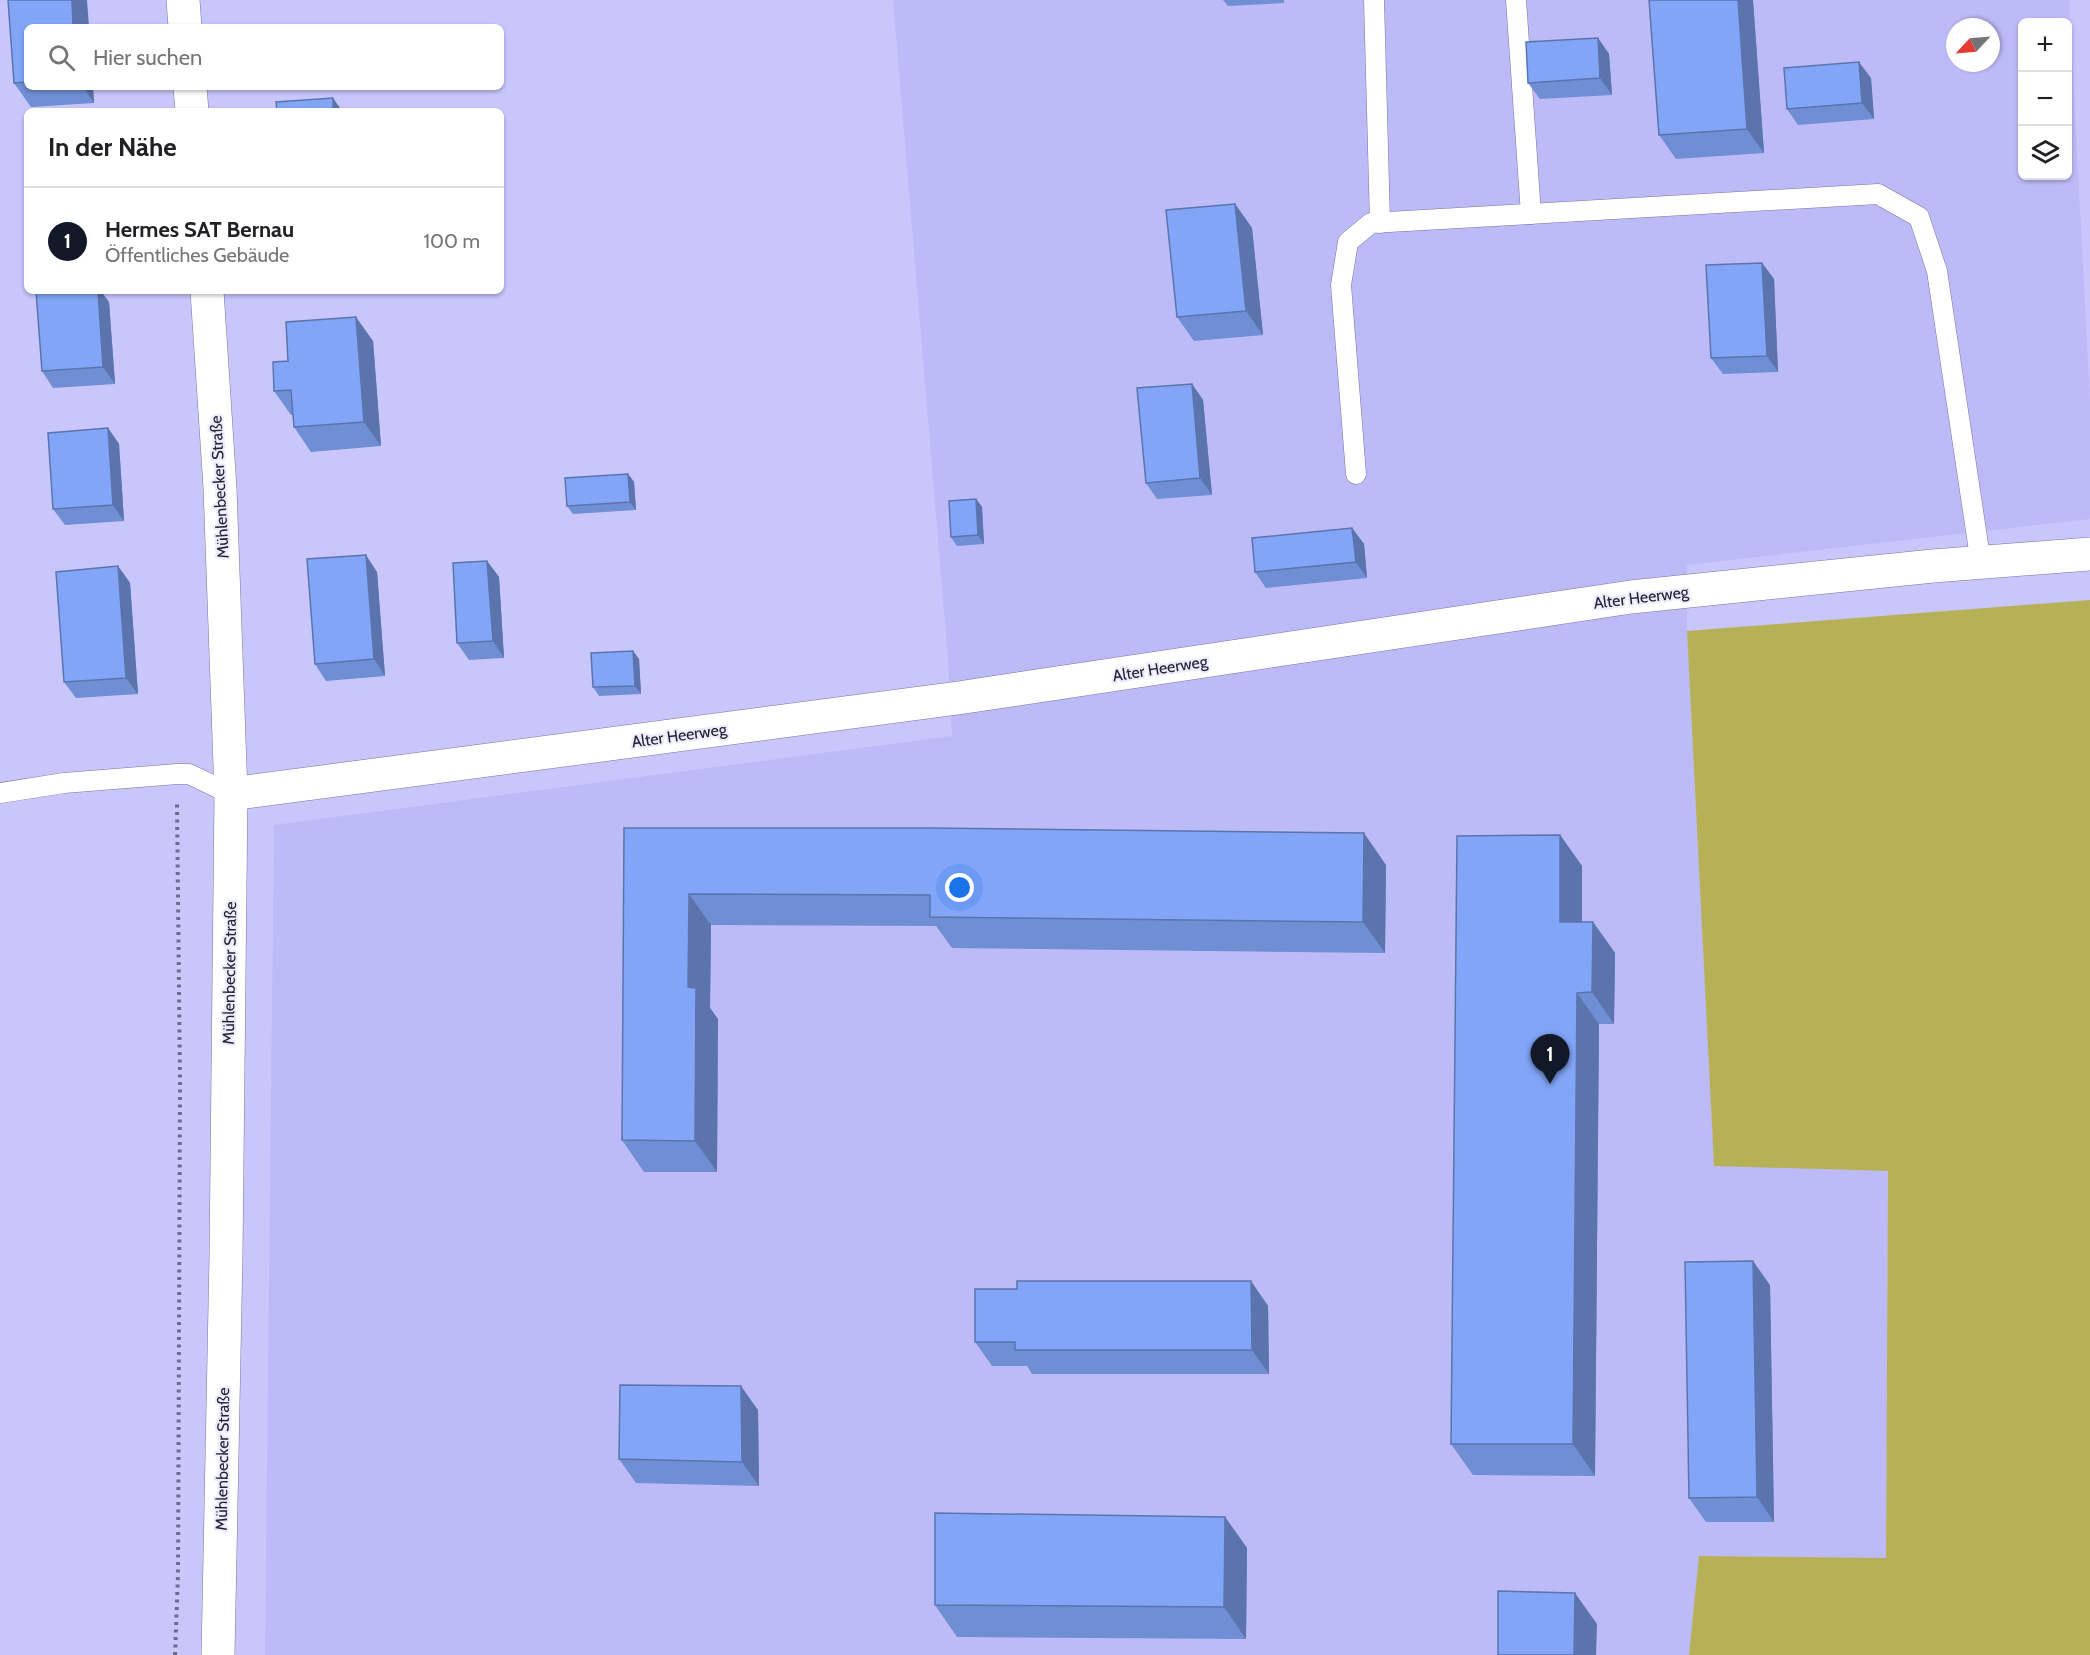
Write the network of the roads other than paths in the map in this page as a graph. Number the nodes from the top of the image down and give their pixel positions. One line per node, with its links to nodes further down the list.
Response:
1 (183, 0): 4 (street)
2 (1374, 0): 8 (lane)
3 (1516, 0): 7 (lane)
4 (184, 24)
5 (190, 90): 6 (street)
6 (192, 108)
7 (1532, 214): 8 (lane); 12 (lane)
8 (1380, 223): 10 (lane)
9 (207, 294): 14 (street, Mühlenbecker Straße)
10 (1356, 474)
11 (2090, 554): 12 (street, Alter Heerweg)
12 (1981, 564): 14 (street, Alter Heerweg)
13 (0, 793): 14 (lane)
14 (231, 794): 15 (street, Mühlenbecker Straße)
15 (218, 1655)

